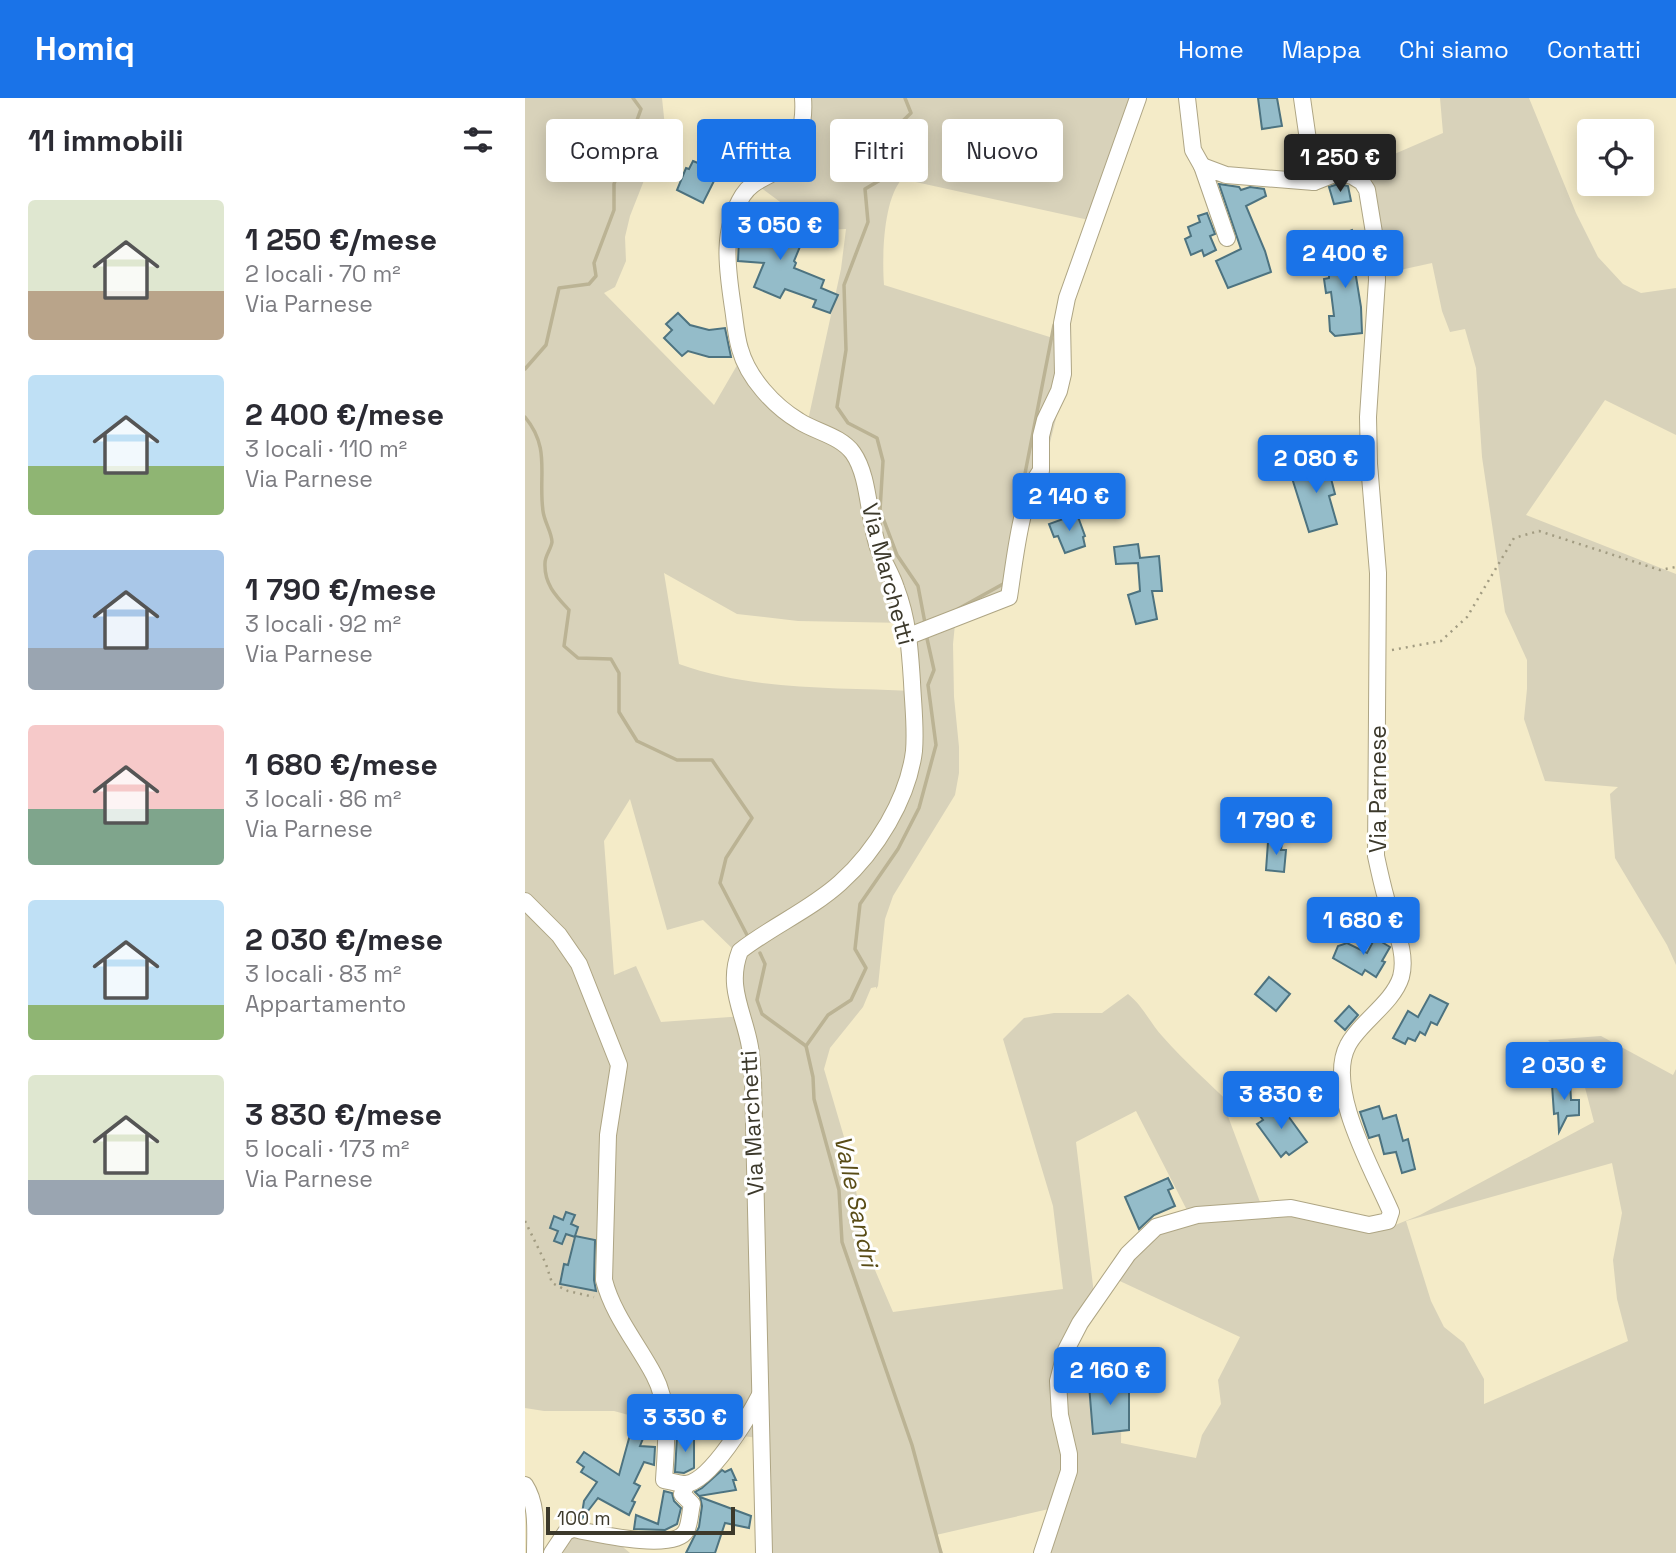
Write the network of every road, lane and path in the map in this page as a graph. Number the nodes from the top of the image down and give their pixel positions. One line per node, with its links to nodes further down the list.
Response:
1 (803, 98): 9 (street, Via Marchetti)
2 (1138, 98): 9 (street)
3 (1187, 98): 5 (street)
4 (1302, 98): 6 (street)
5 (1202, 166): 6 (street, Via Parnese); 7 (street)
6 (1314, 183): 10 (street, Via Parnese)
7 (1227, 238)
8 (1676, 567): 10 (path)
9 (922, 631): 14 (street, Via Marchetti)
10 (1379, 650): 20 (street, Via Parnese)
11 (525, 901): 13 (street)
12 (525, 1222): 13 (path)
13 (609, 1300): 15 (street)
14 (761, 1395): 15 (street); 19 (street, Via Marchetti)
15 (687, 1484): 18 (street)
16 (525, 1486): 17 (street)
17 (535, 1553)
18 (552, 1553)
19 (764, 1553)
20 (1042, 1553)

